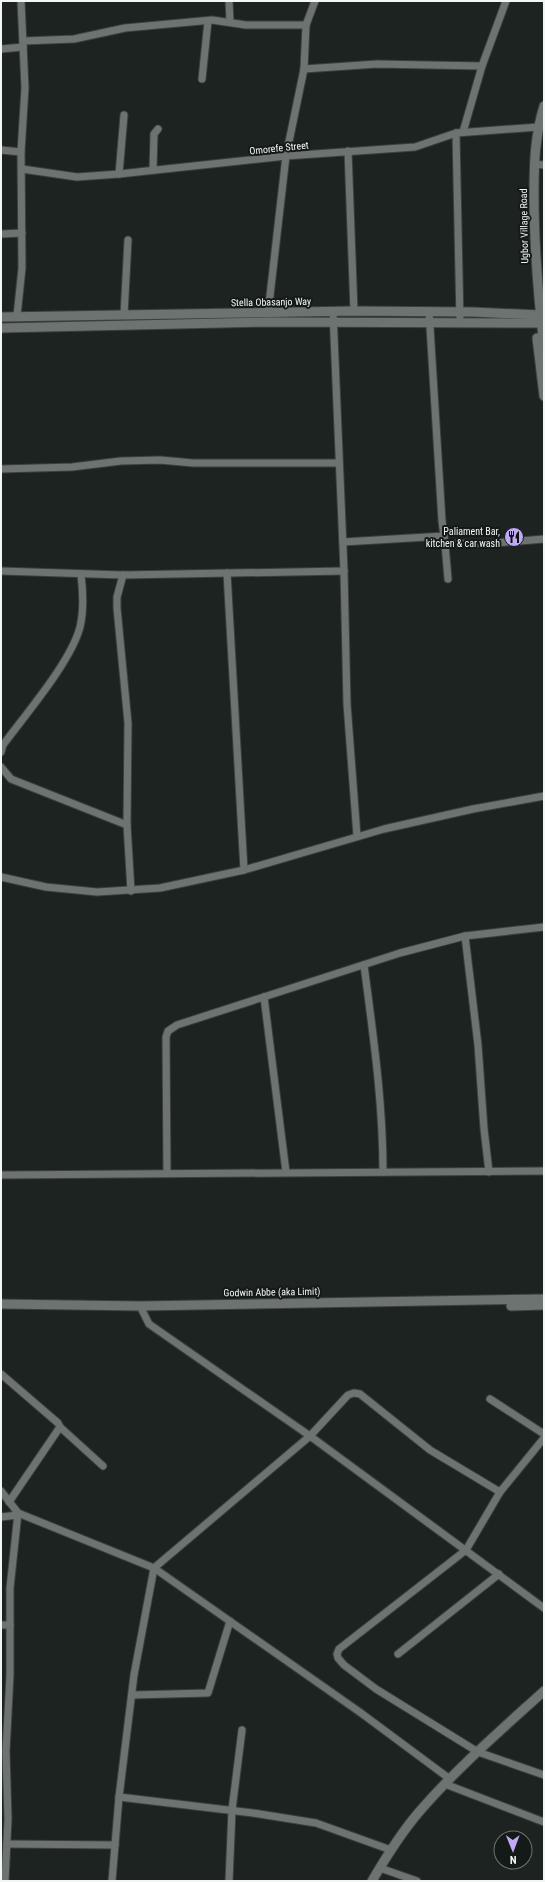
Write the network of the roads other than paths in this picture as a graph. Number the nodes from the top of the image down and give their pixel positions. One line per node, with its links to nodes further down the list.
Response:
1 (21, 1): 8 (street)
2 (229, 1): 6 (street)
3 (315, 1): 7 (street)
4 (506, 1): 10 (street)
5 (208, 21): 6 (street); 8 (street); 12 (street)
6 (230, 22): 7 (street)
7 (306, 25): 11 (street)
8 (23, 44): 9 (street); 20 (street)
9 (1, 49)
10 (482, 66): 11 (street); 17 (street)
11 (304, 69): 21 (street)
12 (202, 79)
13 (544, 106): 15 (street, Ugbor Village Road)
14 (124, 115): 26 (street)
15 (538, 127): 17 (street, Omorefe Street); 22 (street, Ugbor Village Road)
16 (158, 129): 25 (street)
17 (459, 133): 19 (street, Omorefe Street); 33 (street)
18 (1, 150): 20 (street)
19 (348, 151): 21 (street, Omorefe Street); 30 (street)
20 (22, 152): 24 (street)
21 (286, 156): 25 (street, Omorefe Street); 34 (street)
22 (534, 164): 23 (street); 41 (street, Ugbor Village Road)
23 (544, 165)
24 (22, 169): 26 (street, Omorefe Street); 27 (street)
25 (153, 170): 26 (street, Omorefe Street)
26 (120, 174)
27 (22, 233): 28 (street); 36 (street)
28 (1, 234)
29 (128, 240): 35 (street)
30 (354, 311): 31 (street, Stella Obasanjo Way); 32 (street, Stella Obasanjo Way)
31 (333, 312): 34 (street, Stella Obasanjo Way); 38 (street)
32 (429, 312): 33 (street, Stella Obasanjo Way); 39 (street)
33 (460, 312): 40 (street); 41 (street, Stella Obasanjo Way)
34 (268, 313): 35 (street, Stella Obasanjo Way)
35 (124, 315): 36 (street, Stella Obasanjo Way)
36 (17, 316): 37 (street, Stella Obasanjo Way)
37 (1, 317)
38 (334, 322): 39 (street); 42 (street); 45 (street)
39 (430, 322): 40 (street); 47 (street)
40 (460, 322): 41 (street)
41 (539, 323): 43 (street, Ugbor Village Road); 44 (street, Ugbor Village Road)
42 (1, 328)
43 (544, 346)
44 (544, 396)
45 (339, 463): 46 (street); 49 (street)
46 (1, 469)
47 (444, 536): 49 (street); 50 (street)
48 (544, 538): 50 (street)
49 (343, 542): 52 (street)
50 (445, 544): 56 (street)
51 (1, 571): 54 (street)
52 (344, 571): 53 (street); 61 (street)
53 (227, 573): 55 (street); 62 (street)
54 (81, 574): 55 (street); 57 (street)
55 (123, 575): 60 (street)
56 (448, 579)
57 (1, 752)
58 (1, 767): 60 (street)
59 (544, 796): 61 (street)
60 (127, 825): 64 (street)
61 (357, 836): 62 (street)
62 (244, 870): 64 (street)
63 (1, 877): 64 (street)
64 (131, 891)
65 (544, 927): 66 (street)
66 (465, 936): 67 (street); 72 (street)
67 (364, 965): 68 (street); 71 (street)
68 (264, 997): 70 (street); 73 (street)
69 (544, 1171): 72 (street)
70 (286, 1172): 71 (street); 73 (street)
71 (383, 1172): 72 (street)
72 (489, 1172)
73 (167, 1173): 74 (street)
74 (1, 1175)
75 (544, 1299): 78 (street, Godwin Abbe (aka Limit))
76 (1, 1304): 78 (street, Godwin Abbe (aka Limit))
77 (544, 1306): 78 (street, Godwin Abbe (aka Limit))
78 (141, 1308): 79 (street, Godwin Abbe (aka Limit)); 84 (street)
79 (1, 1310)
80 (1, 1374): 82 (street)
81 (490, 1399): 83 (street)
82 (60, 1427): 86 (street); 89 (street)
83 (544, 1434)
84 (310, 1436): 88 (street); 92 (street); 93 (street)
85 (544, 1438): 88 (street)
86 (103, 1466)
87 (1, 1491): 89 (street)
88 (500, 1492): 92 (street)
89 (9, 1502): 90 (street)
90 (18, 1514): 91 (street); 93 (street); 98 (street)
91 (1, 1517)
92 (466, 1550): 94 (street); 104 (street)
93 (154, 1568): 96 (street); 101 (street)
94 (499, 1574): 95 (street); 99 (street)
95 (544, 1608)
96 (230, 1621): 101 (street); 106 (street)
97 (1, 1625): 98 (street)
98 (10, 1626): 102 (street)
99 (398, 1654)
100 (544, 1691): 104 (street)
101 (132, 1695): 107 (street)
102 (5, 1697): 110 (street)
103 (242, 1730): 108 (street)
104 (478, 1752): 105 (street); 106 (street)
105 (544, 1775)
106 (448, 1781): 109 (street); 112 (street)
107 (119, 1797): 108 (street); 111 (street)
108 (232, 1810): 112 (street); 116 (street)
109 (544, 1822)
110 (7, 1844): 111 (street); 114 (street)
111 (115, 1845): 115 (street)
112 (391, 1850): 113 (street)
113 (380, 1868): 117 (street); 118 (street)
114 (5, 1881)
115 (112, 1881)
116 (229, 1881)
117 (372, 1881)
118 (417, 1881)

